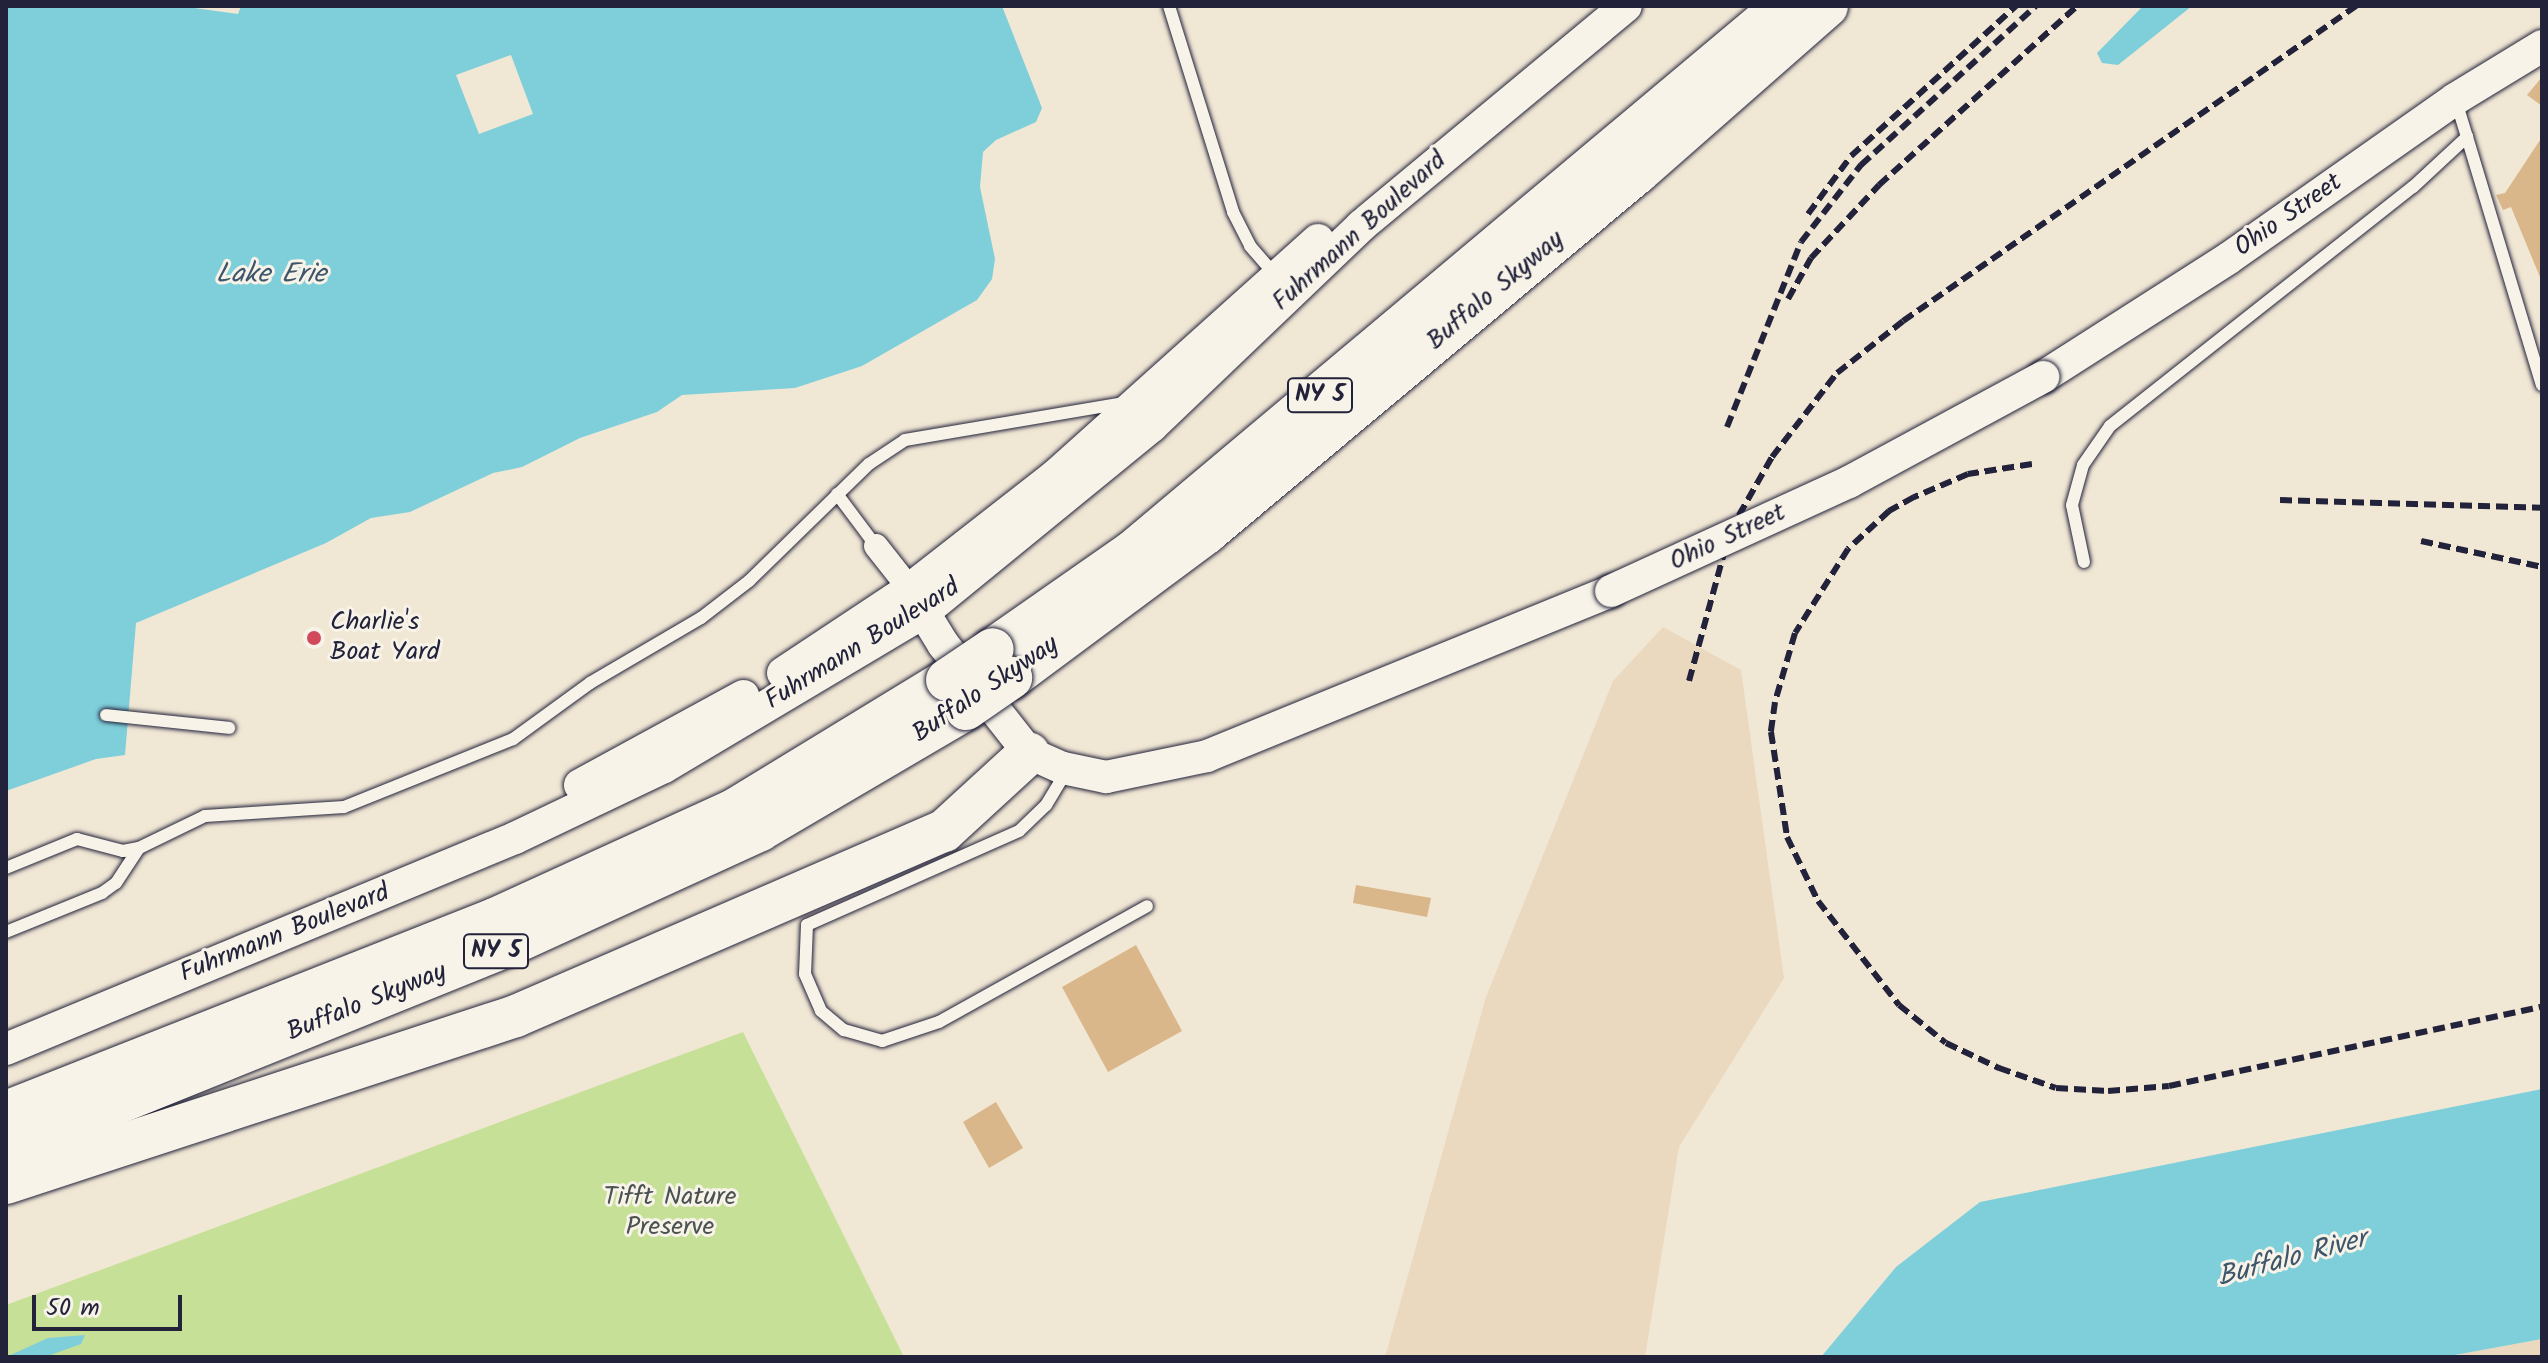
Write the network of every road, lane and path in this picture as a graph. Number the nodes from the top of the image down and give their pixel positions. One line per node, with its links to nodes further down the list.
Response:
1 (1169, 6): 9 (lane)
2 (1602, 6): 9 (street, Fuhrmann Boulevard)
3 (1626, 6): 9 (street, Fuhrmann Boulevard)
4 (1783, 6): 16 (highway, Buffalo Skyway / NY 5)
5 (1827, 6): 16 (highway, Buffalo Skyway / NY 5)
6 (2542, 46): 7 (street, Ohio Street)
7 (2455, 99): 8 (lane); 21 (street, Ohio Street, bridge)
8 (2467, 137): 10 (lane); 14 (lane)
9 (1283, 285): 11 (street, Fuhrmann Boulevard); 15 (street, Fuhrmann Boulevard)
10 (2542, 385)
11 (1156, 390): 12 (lane); 15 (street, Fuhrmann Boulevard)
12 (837, 494): 13 (lane); 22 (lane)
13 (876, 546): 15 (street)
14 (2084, 562)
15 (917, 600): 20 (street, Ohio Street); 26 (street, Fuhrmann Boulevard); 27 (street, Fuhrmann Boulevard)
16 (1002, 664): 17 (highway, Buffalo Skyway / NY 5, bridge)
17 (956, 694): 28 (highway, Buffalo Skyway / NY 5); 29 (highway, Buffalo Skyway / NY 5)
18 (106, 715): 19 (lane)
19 (229, 728)
20 (1029, 753): 21 (street, Ohio Street); 30 (highway)
21 (1067, 769): 24 (lane)
22 (139, 848): 23 (lane); 25 (lane)
23 (6, 868)
24 (1147, 906)
25 (6, 932)
26 (6, 1027)
27 (6, 1049)
28 (6, 1112)
29 (6, 1148)
30 (6, 1183)

